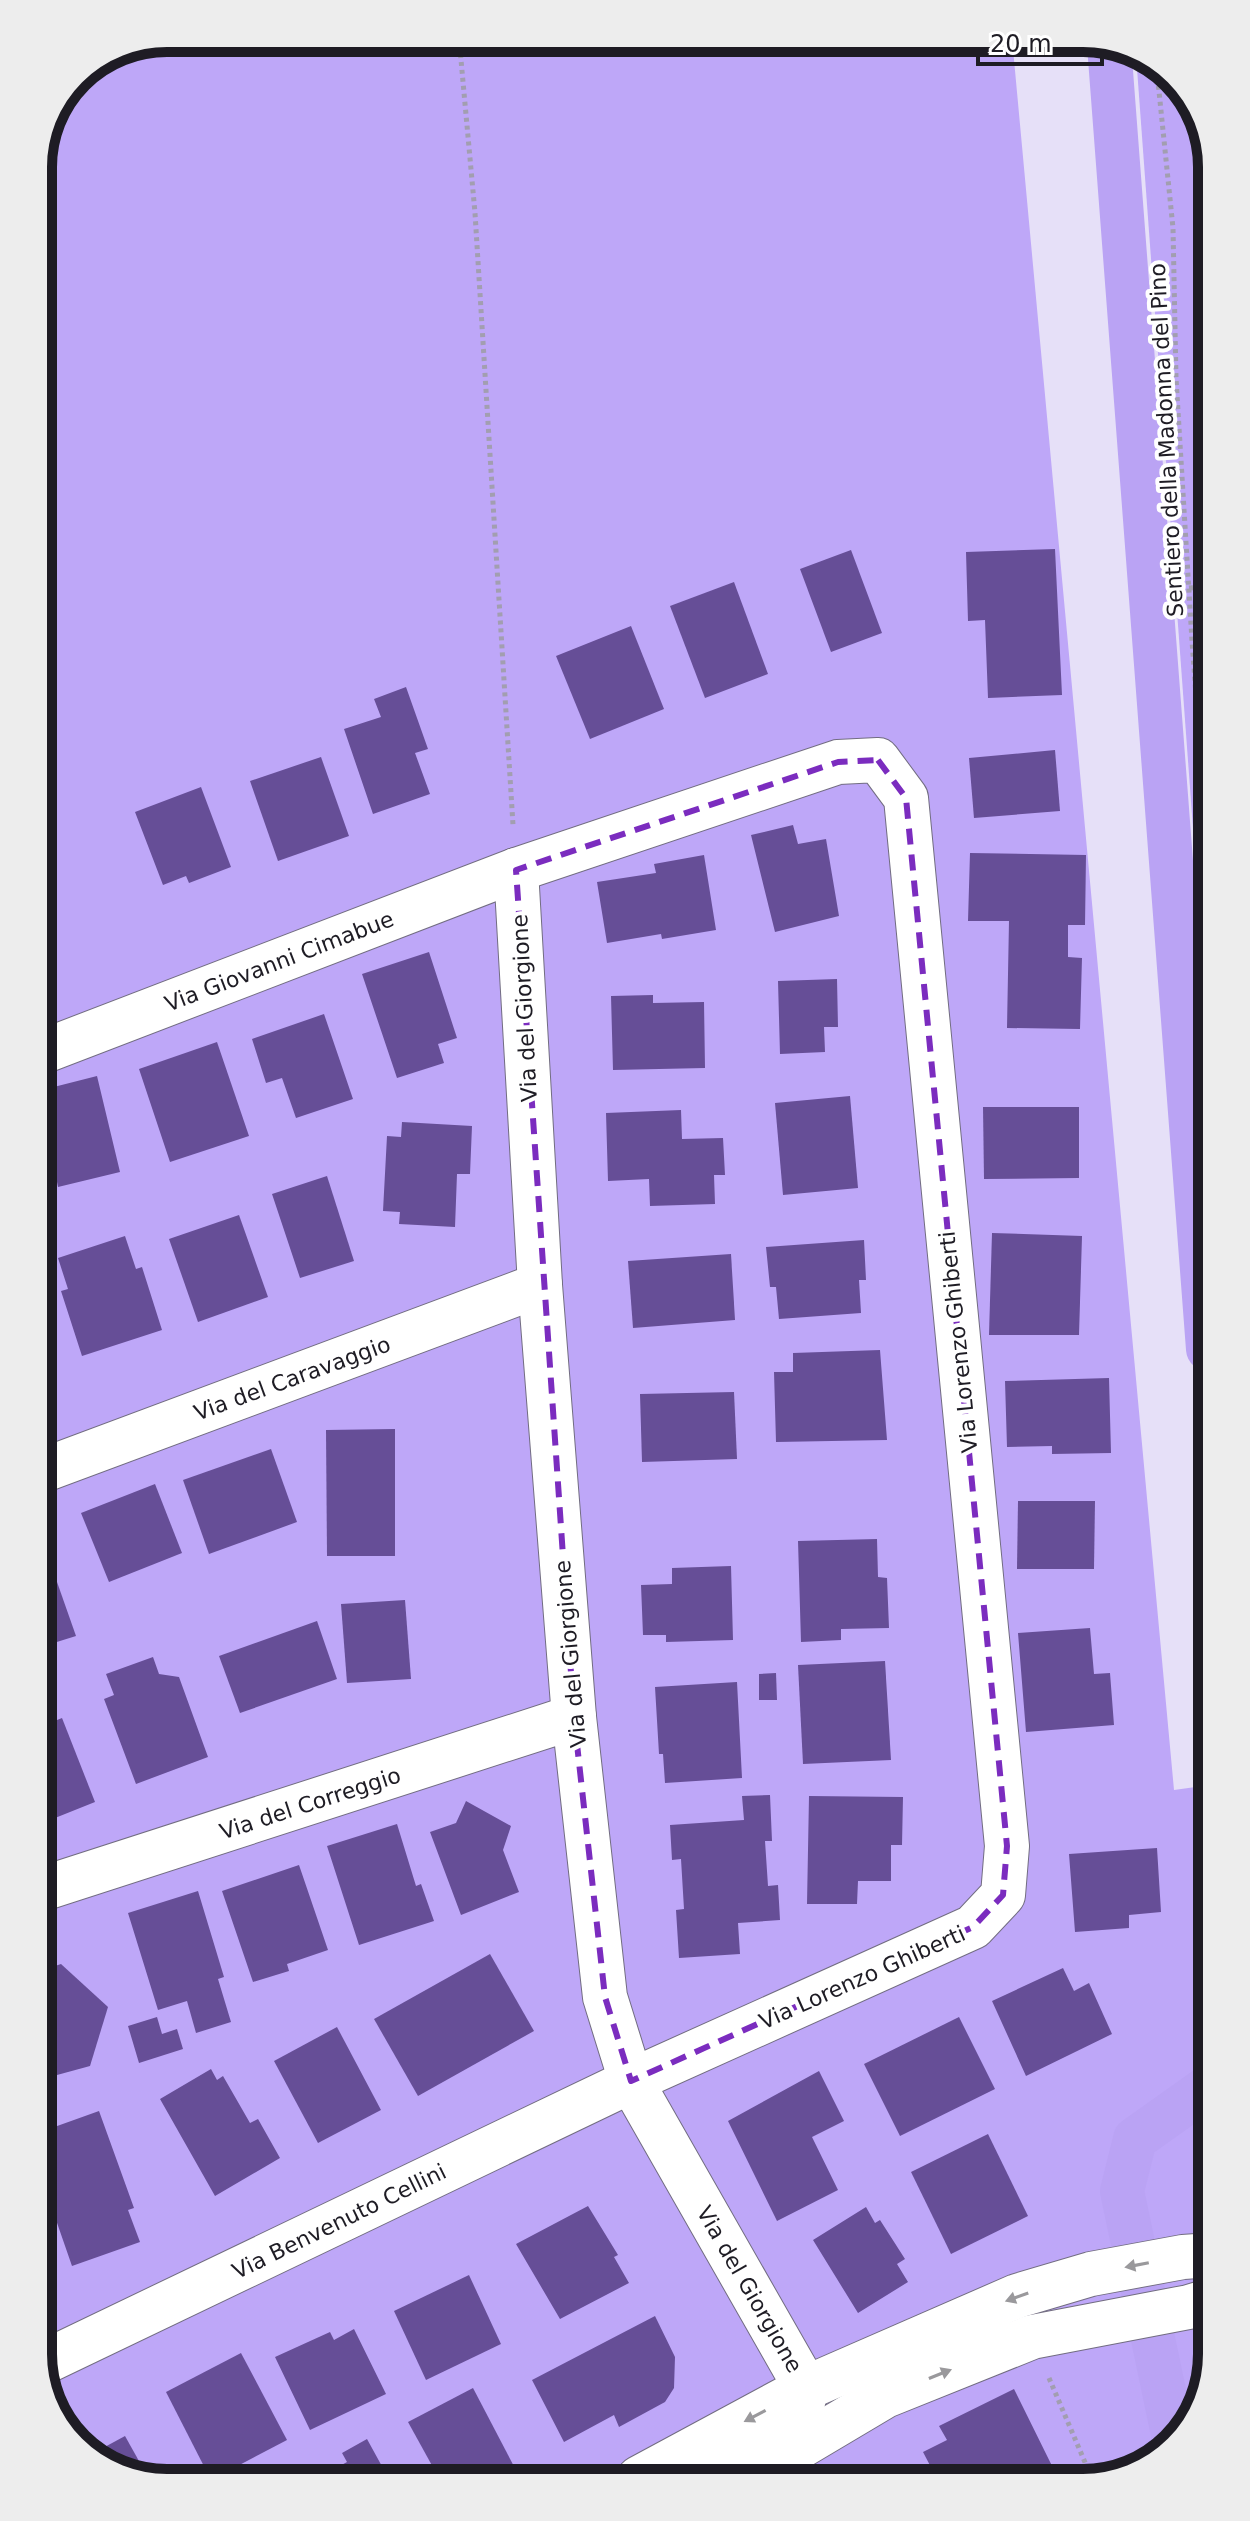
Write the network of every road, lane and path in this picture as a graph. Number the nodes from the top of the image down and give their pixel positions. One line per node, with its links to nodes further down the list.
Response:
1 (460, 52): 6 (path)
2 (1158, 80): 4 (path, Sentiero della Madonna del Pino)
3 (1198, 587): 4 (path)
4 (1189, 588): 5 (path, Sentiero della Madonna del Pino)
5 (1198, 717)
6 (516, 870): 7 (street, Via Giovanni Cimabue); 8 (street, Via del Giorgione); 12 (street, Via Lorenzo Ghiberti)
7 (52, 1048)
8 (540, 1285): 9 (street, Via del Caravaggio); 10 (street, Via del Giorgione)
9 (52, 1467)
10 (574, 1717): 11 (street, Via del Correggio); 12 (street, Via del Giorgione)
11 (52, 1886)
12 (631, 2081): 16 (street, Via Benvenuto Cellini); 17 (street, Via del Giorgione)
13 (1198, 2256): 17 (street, one-way to 17)
14 (1198, 2303): 15 (street)
15 (1032, 2337): 18 (street, one-way to 15); 22 (path)
16 (52, 2358)
17 (806, 2388): 18 (street, Via del Giorgione); 19 (street, one-way to 19); 20 (street, Via del Giorgione)
18 (885, 2396): 21 (street)
19 (656, 2469)
20 (728, 2469)
21 (762, 2469)
22 (1088, 2469)

